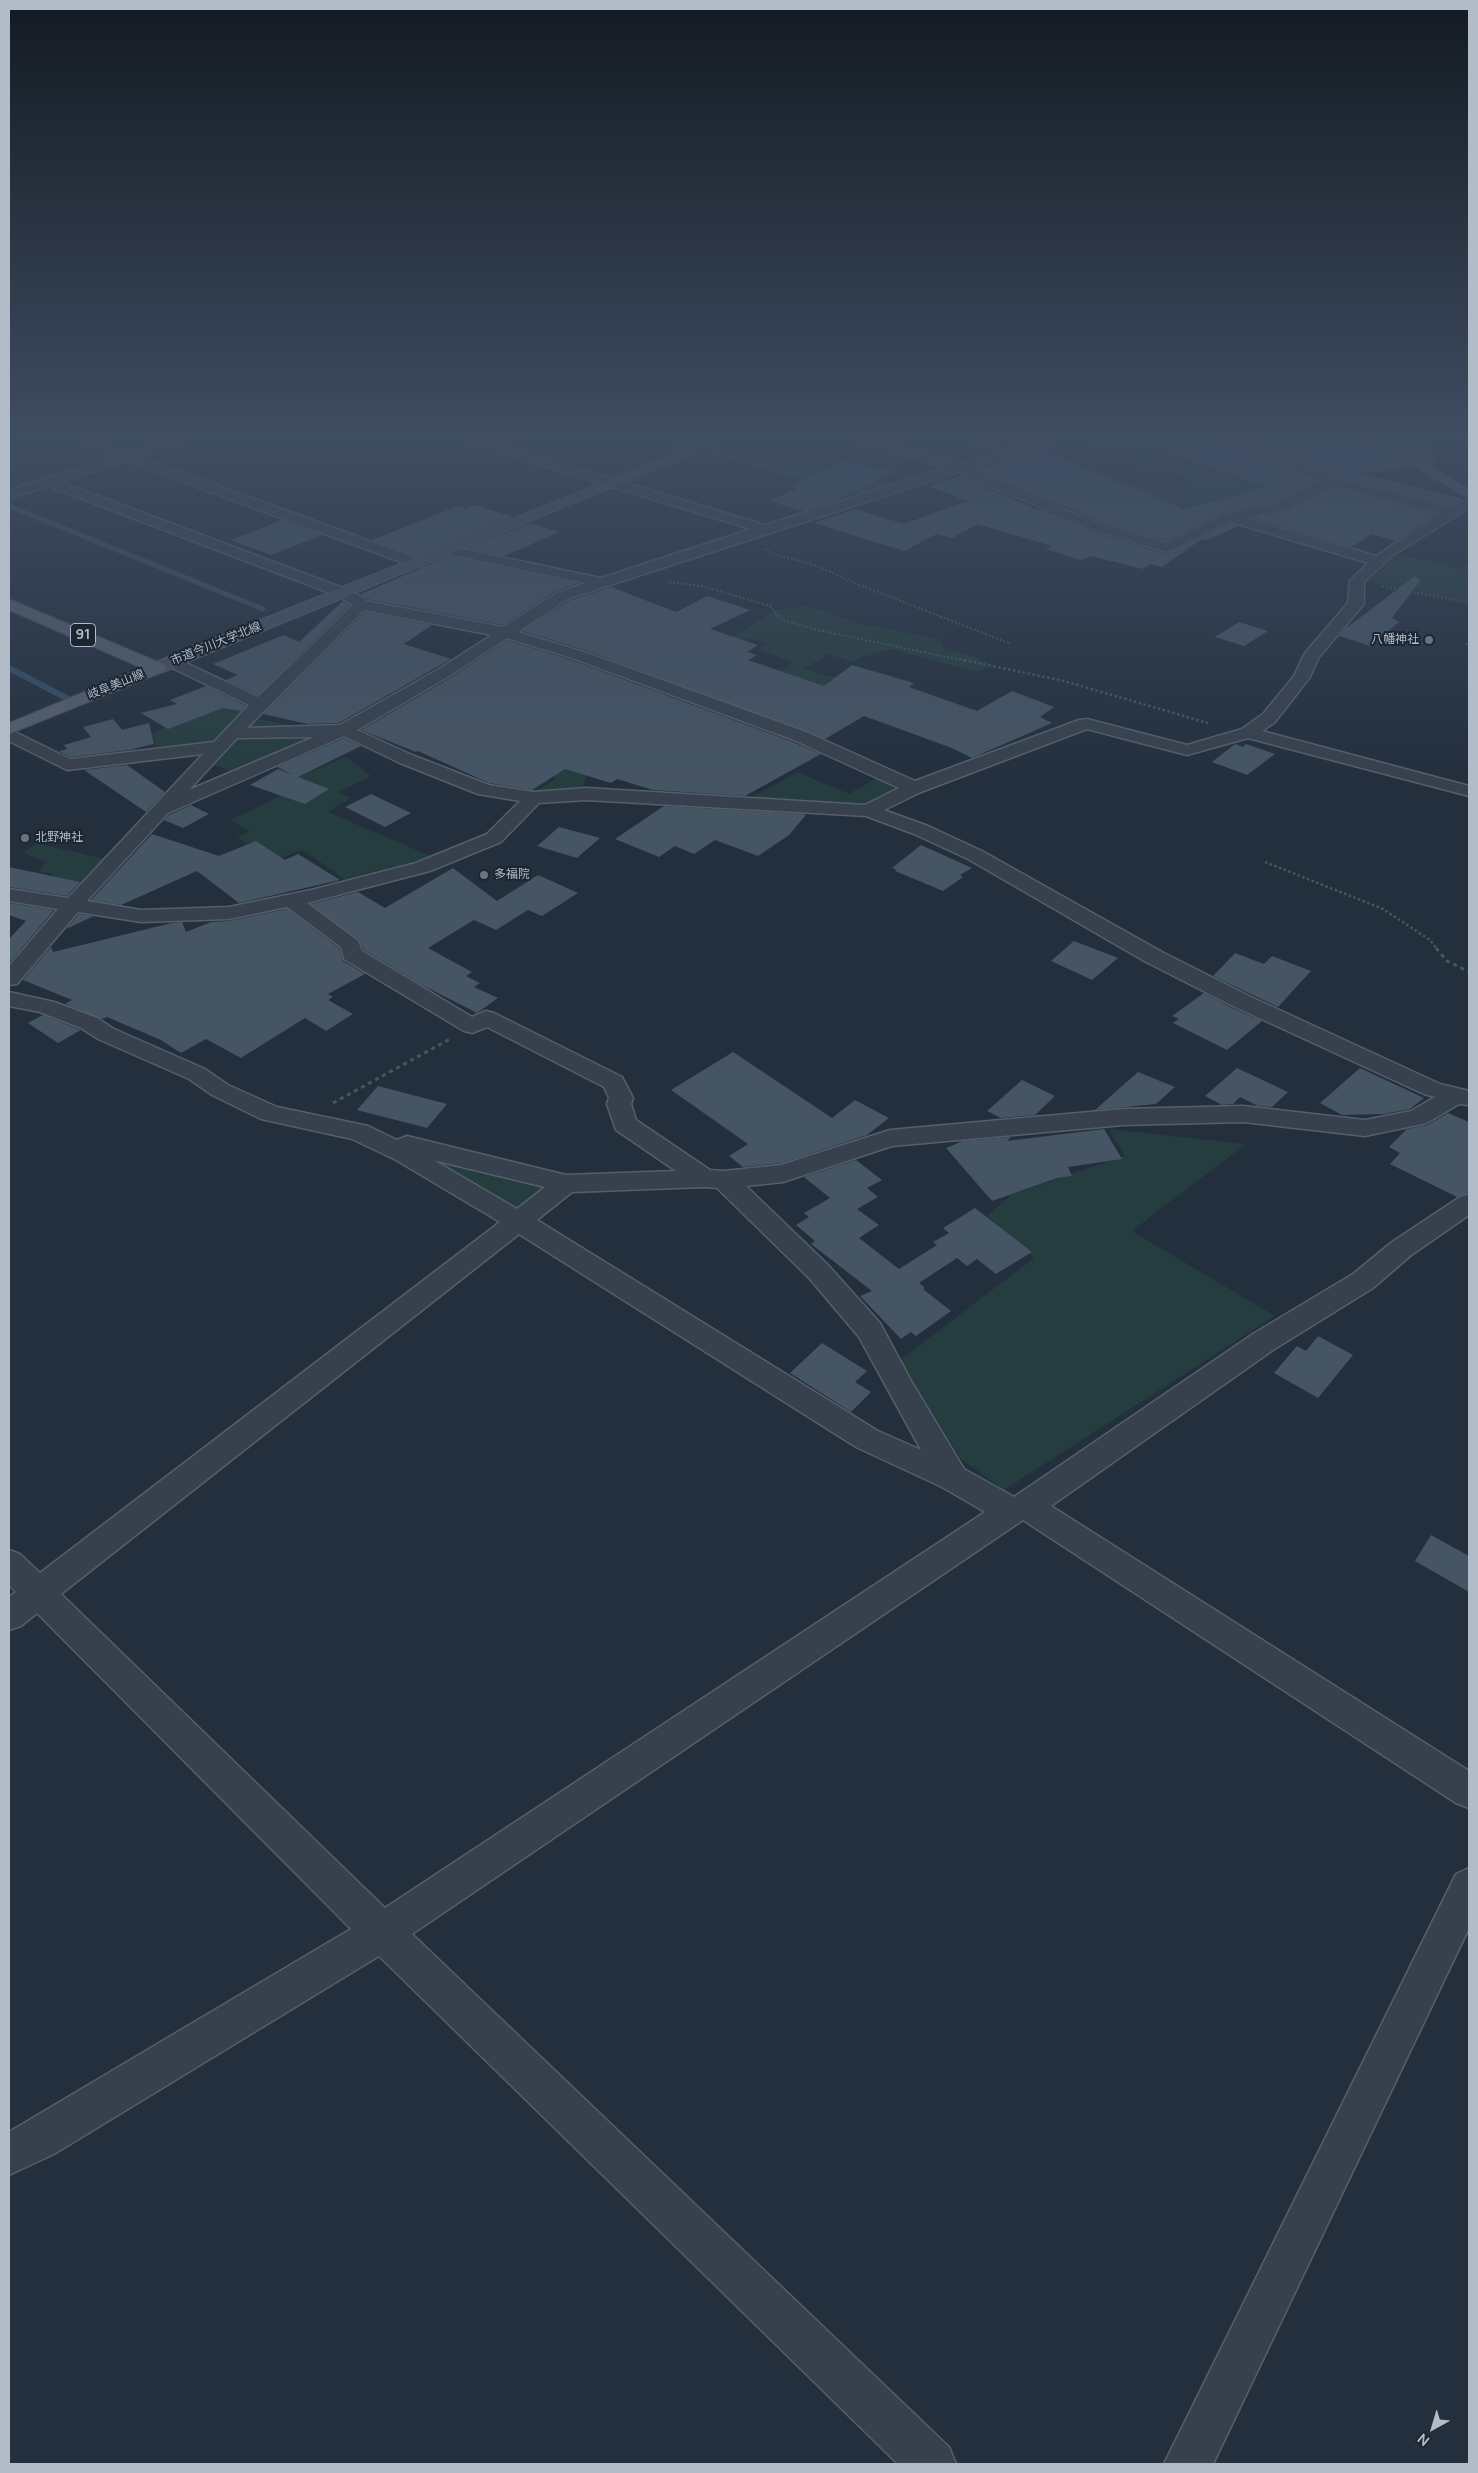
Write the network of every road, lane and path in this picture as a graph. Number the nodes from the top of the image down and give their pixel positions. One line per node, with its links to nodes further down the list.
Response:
1 (243, 555): 14 (street)
2 (396, 555): 10 (street)
3 (435, 555): 10 (street, 市道今川大学北線)
4 (474, 555): 13 (street)
5 (684, 555): 11 (street)
6 (778, 555): 20 (path)
7 (1359, 555): 9 (street)
8 (1387, 555): 9 (street)
9 (1378, 561): 12 (street)
10 (417, 563): 14 (street, 市道今川大学北線)
11 (628, 573): 13 (street); 28 (path)
12 (1357, 581): 15 (path); 28 (street)
13 (600, 582): 18 (street)
14 (343, 593): 17 (street); 22 (street, 市道今川大学北線)
15 (1469, 603)
16 (9, 604): 22 (main road, 岐阜美山線 / 91)
17 (361, 606): 18 (street); 23 (street)
18 (503, 632): 25 (street); 30 (street)
19 (1469, 641): 21 (path)
20 (1011, 644)
21 (1466, 645)
22 (164, 665): 23 (street); 24 (main road, 岐阜美山線)
23 (260, 704): 26 (street)
24 (9, 728)
25 (344, 730): 26 (street); 32 (street); 33 (street)
26 (235, 733): 29 (street)
27 (9, 734): 29 (street)
28 (1248, 734): 30 (street); 31 (street)
29 (220, 748): 33 (street)
30 (914, 788): 34 (street)
31 (1469, 791)
32 (534, 798): 34 (street); 37 (street)
33 (162, 809): 38 (street)
34 (868, 811): 43 (street)
35 (1265, 862): 39 (path)
36 (9, 895): 38 (street)
37 (290, 900): 38 (street); 46 (street)
38 (71, 906): 40 (street)
39 (1469, 972)
40 (9, 979)
41 (9, 999): 44 (street)
42 (454, 1038): 44 (path)
43 (1462, 1097): 46 (street)
44 (304, 1119): 45 (street)
45 (359, 1132): 47 (street); 49 (street)
46 (714, 1179): 47 (street); 50 (street)
47 (566, 1184): 49 (street)
48 (1467, 1206): 51 (street)
49 (518, 1221): 50 (street); 53 (street)
50 (953, 1478): 51 (street)
51 (1019, 1508): 55 (street); 57 (street)
52 (9, 1564): 53 (street)
53 (40, 1594): 54 (street); 57 (street)
54 (9, 1616)
55 (1469, 1791)
56 (1469, 1887): 61 (street)
57 (382, 1932): 58 (street); 60 (street)
58 (24, 2147): 59 (street)
59 (9, 2171)
60 (932, 2464)
61 (1188, 2464)

